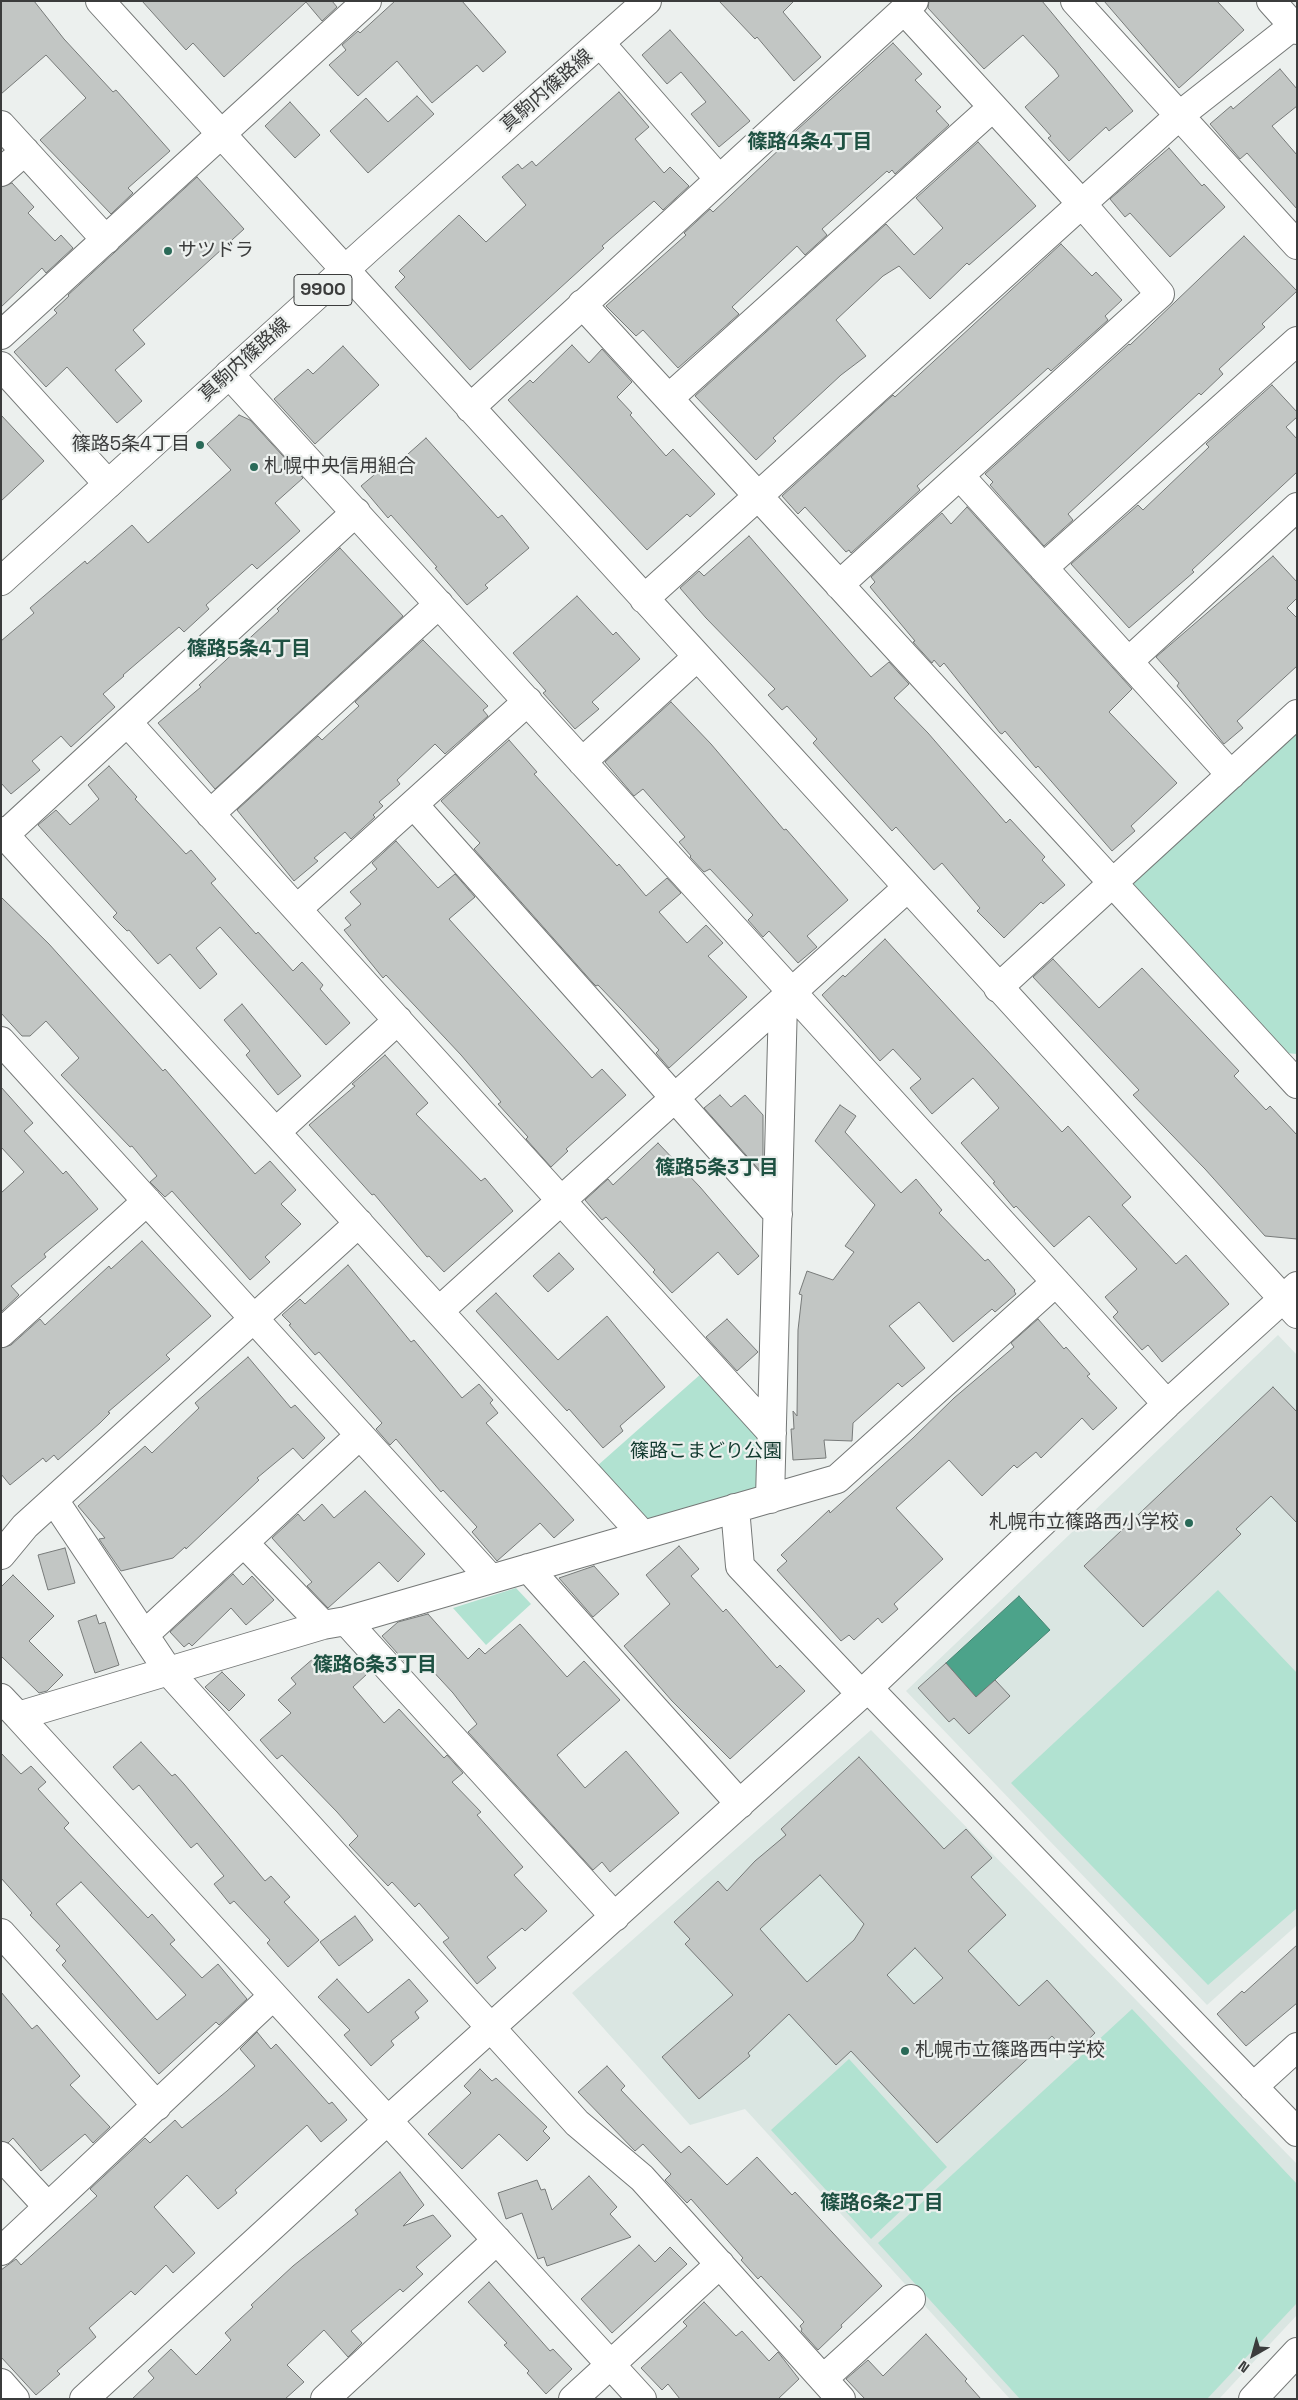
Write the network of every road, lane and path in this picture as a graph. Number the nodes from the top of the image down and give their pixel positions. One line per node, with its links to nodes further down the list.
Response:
1 (368, 1): 12 (street)
2 (647, 1): 8 (street, 真駒内篠路線 / 9900)
3 (1075, 1): 10 (street)
4 (1271, 1): 7 (street)
5 (110, 5): 12 (street)
6 (909, 6): 9 (street); 15 (street)
7 (1296, 26): 10 (street)
8 (601, 44): 15 (street); 19 (street, 真駒内篠路線 / 9900)
9 (993, 108): 16 (street); 25 (street)
10 (1180, 115): 16 (street); 18 (street)
11 (1, 125): 13 (street)
12 (221, 134): 17 (street); 19 (street)
13 (25, 151): 14 (street); 17 (street)
14 (1, 172)
15 (719, 179): 20 (street)
16 (1082, 204): 27 (street); 29 (street)
17 (106, 240): 21 (street)
18 (1297, 244)
19 (345, 270): 24 (street, 真駒内篠路線 / 9900); 26 (street)
20 (582, 304): 25 (street); 26 (street)
21 (1, 335)
22 (1297, 341): 32 (street)
23 (1, 366): 28 (street)
24 (229, 374): 28 (street, 真駒内篠路線 / 9900); 31 (street)
25 (668, 398): 29 (street)
26 (470, 408): 35 (street)
27 (960, 476): 32 (street); 34 (street)
28 (108, 484): 33 (street, 真駒内篠路線 / 9900)
29 (758, 496): 34 (street); 35 (street)
30 (1297, 507): 38 (street)
31 (356, 512): 36 (street); 41 (street)
32 (1043, 568): 38 (street)
33 (1, 582)
34 (840, 585): 47 (street)
35 (644, 599): 37 (street)
36 (439, 604): 39 (street); 45 (street)
37 (697, 657): 42 (street); 48 (street)
38 (1129, 661): 43 (street)
39 (528, 702): 42 (street); 44 (street)
40 (1297, 714): 43 (street)
41 (127, 722): 45 (street); 46 (street)
42 (582, 762): 51 (street)
43 (1231, 775): 47 (street)
44 (414, 805): 49 (street); 55 (street)
45 (210, 814): 49 (street)
46 (2, 835): 56 (street)
47 (1113, 883): 50 (street); 54 (street)
48 (907, 888): 50 (street); 51 (street)
49 (297, 909): 52 (street)
50 (998, 988): 62 (street)
51 (788, 997): 55 (street); 59 (street); 61 (street)
52 (398, 1020): 56 (street); 58 (street)
53 (1, 1041): 57 (street)
54 (1294, 1077)
55 (674, 1099): 58 (street); 59 (street)
56 (276, 1132): 60 (street)
57 (147, 1201): 64 (street); 65 (street)
58 (562, 1201): 63 (street); 67 (street)
59 (778, 1214): 67 (street)
60 (359, 1223): 63 (street); 64 (street)
61 (1056, 1282): 66 (street); 69 (street)
62 (1292, 1300): 66 (street)
63 (439, 1311): 72 (street)
64 (254, 1318): 68 (street); 70 (street)
65 (1, 1333)
66 (1167, 1404): 80 (street)
67 (772, 1432): 69 (street)
68 (360, 1435): 73 (street); 76 (street)
69 (770, 1499): 71 (street)
70 (54, 1500): 74 (street); 78 (street)
71 (735, 1508): 72 (street); 80 (street)
72 (643, 1535): 75 (street)
73 (244, 1542): 77 (street); 78 (street)
74 (1, 1555)
75 (528, 1568): 76 (street); 82 (street)
76 (491, 1579): 77 (street)
77 (334, 1623): 79 (street); 83 (street)
78 (144, 1635): 79 (street)
79 (169, 1672): 81 (street); 86 (street)
80 (864, 1691): 82 (street); 88 (street)
81 (10, 1707): 85 (street)
82 (740, 1804): 83 (street)
83 (615, 1916): 86 (street)
84 (1, 1933): 89 (street)
85 (274, 1996): 89 (street); 90 (street)
86 (491, 2028): 90 (street); 96 (street)
87 (1297, 2047): 88 (street)
88 (1253, 2087): 91 (street)
89 (157, 2106): 93 (street)
90 (387, 2121): 94 (street); 103 (street)
91 (1297, 2132)
92 (1, 2156): 93 (street)
93 (48, 2208): 95 (street)
94 (497, 2240): 99 (street); 104 (street)
95 (1, 2251)
96 (720, 2264): 99 (street); 101 (street)
97 (912, 2299): 101 (street)
98 (1297, 2352): 107 (street)
99 (610, 2364): 105 (street); 106 (street)
100 (1, 2383): 102 (street)
101 (832, 2389)
102 (15, 2399)
103 (84, 2399)
104 (326, 2399)
105 (573, 2399)
106 (642, 2399)
107 (1253, 2399)

